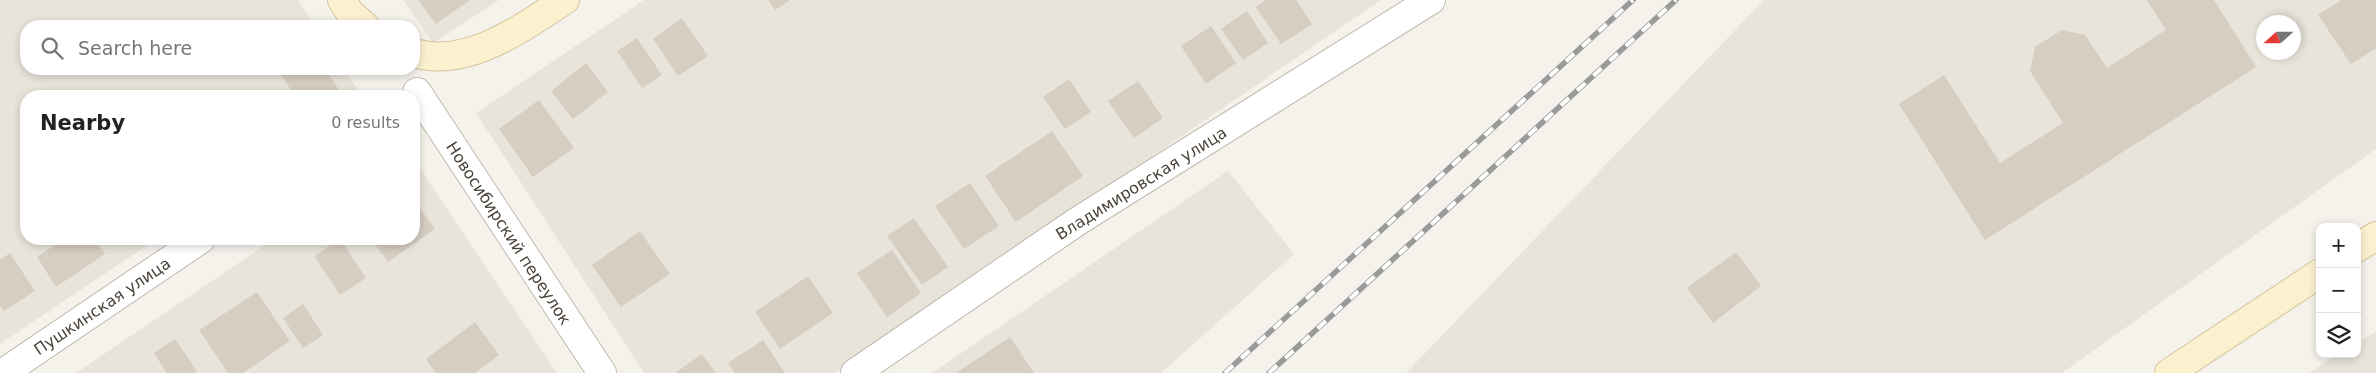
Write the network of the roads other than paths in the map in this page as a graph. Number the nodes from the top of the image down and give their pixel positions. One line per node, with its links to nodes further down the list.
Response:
1 (342, 0): 4 (main road)
2 (565, 0): 5 (main road)
3 (1431, 0): 15 (street, Владимировская улица)
4 (358, 20)
5 (420, 54)
6 (415, 75): 7 (street)
7 (414, 90)
8 (420, 103): 14 (street, Новосибирский переулок)
9 (2376, 236): 11 (main road)
10 (192, 245): 13 (street, Пушкинская улица)
11 (2361, 245)
12 (2316, 276): 16 (main road)
13 (3, 373)
14 (602, 373)
15 (856, 373)
16 (2168, 373)

